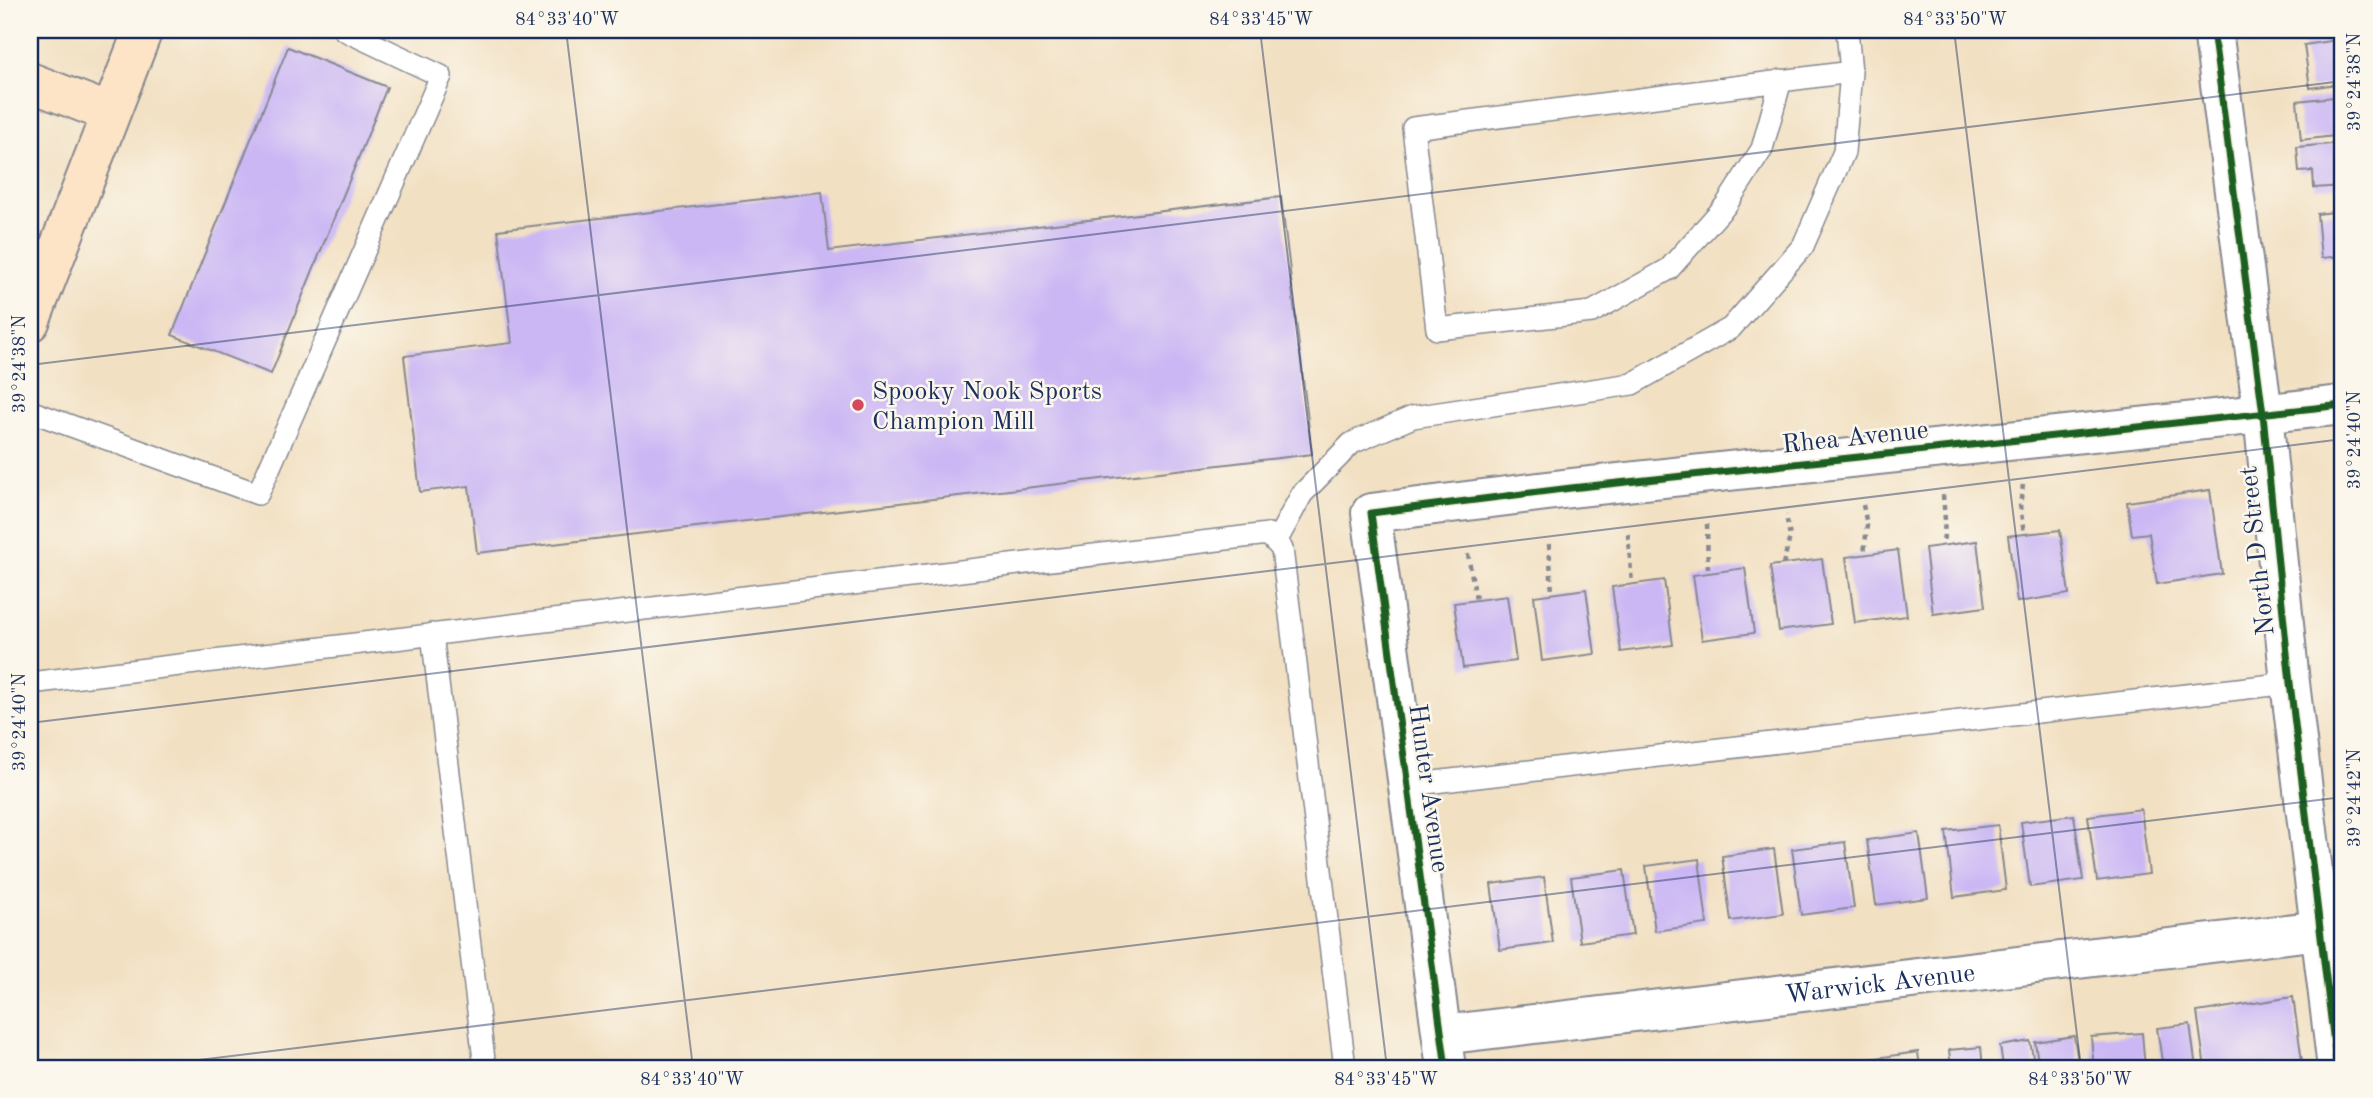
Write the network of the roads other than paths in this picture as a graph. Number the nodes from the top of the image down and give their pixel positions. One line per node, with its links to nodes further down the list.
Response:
1 (143, 30): 8 (main road)
2 (344, 30): 11 (lane)
3 (1847, 30): 5 (lane)
4 (2213, 30): 12 (street, North D Street)
5 (1851, 72): 6 (lane); 14 (lane)
6 (1781, 80): 6 (lane)
7 (30, 82): 8 (main road)
8 (110, 113): 9 (main road)
9 (30, 322)
10 (2343, 405): 12 (street, Rhea Avenue)
11 (30, 411)
12 (2263, 414): 13 (street, Rhea Avenue); 17 (street, North D Street)
13 (1371, 513): 18 (street, Hunter Avenue)
14 (1276, 542): 15 (lane); 22 (lane)
15 (432, 634): 16 (lane); 21 (lane)
16 (30, 683)
17 (2290, 683): 18 (lane); 19 (street, North D Street)
18 (1408, 785): 20 (street, Hunter Avenue)
19 (2319, 930): 20 (street, Warwick Avenue); 23 (street, North D Street)
20 (1444, 1052)
21 (485, 1068)
22 (1344, 1068)
23 (2337, 1068)

